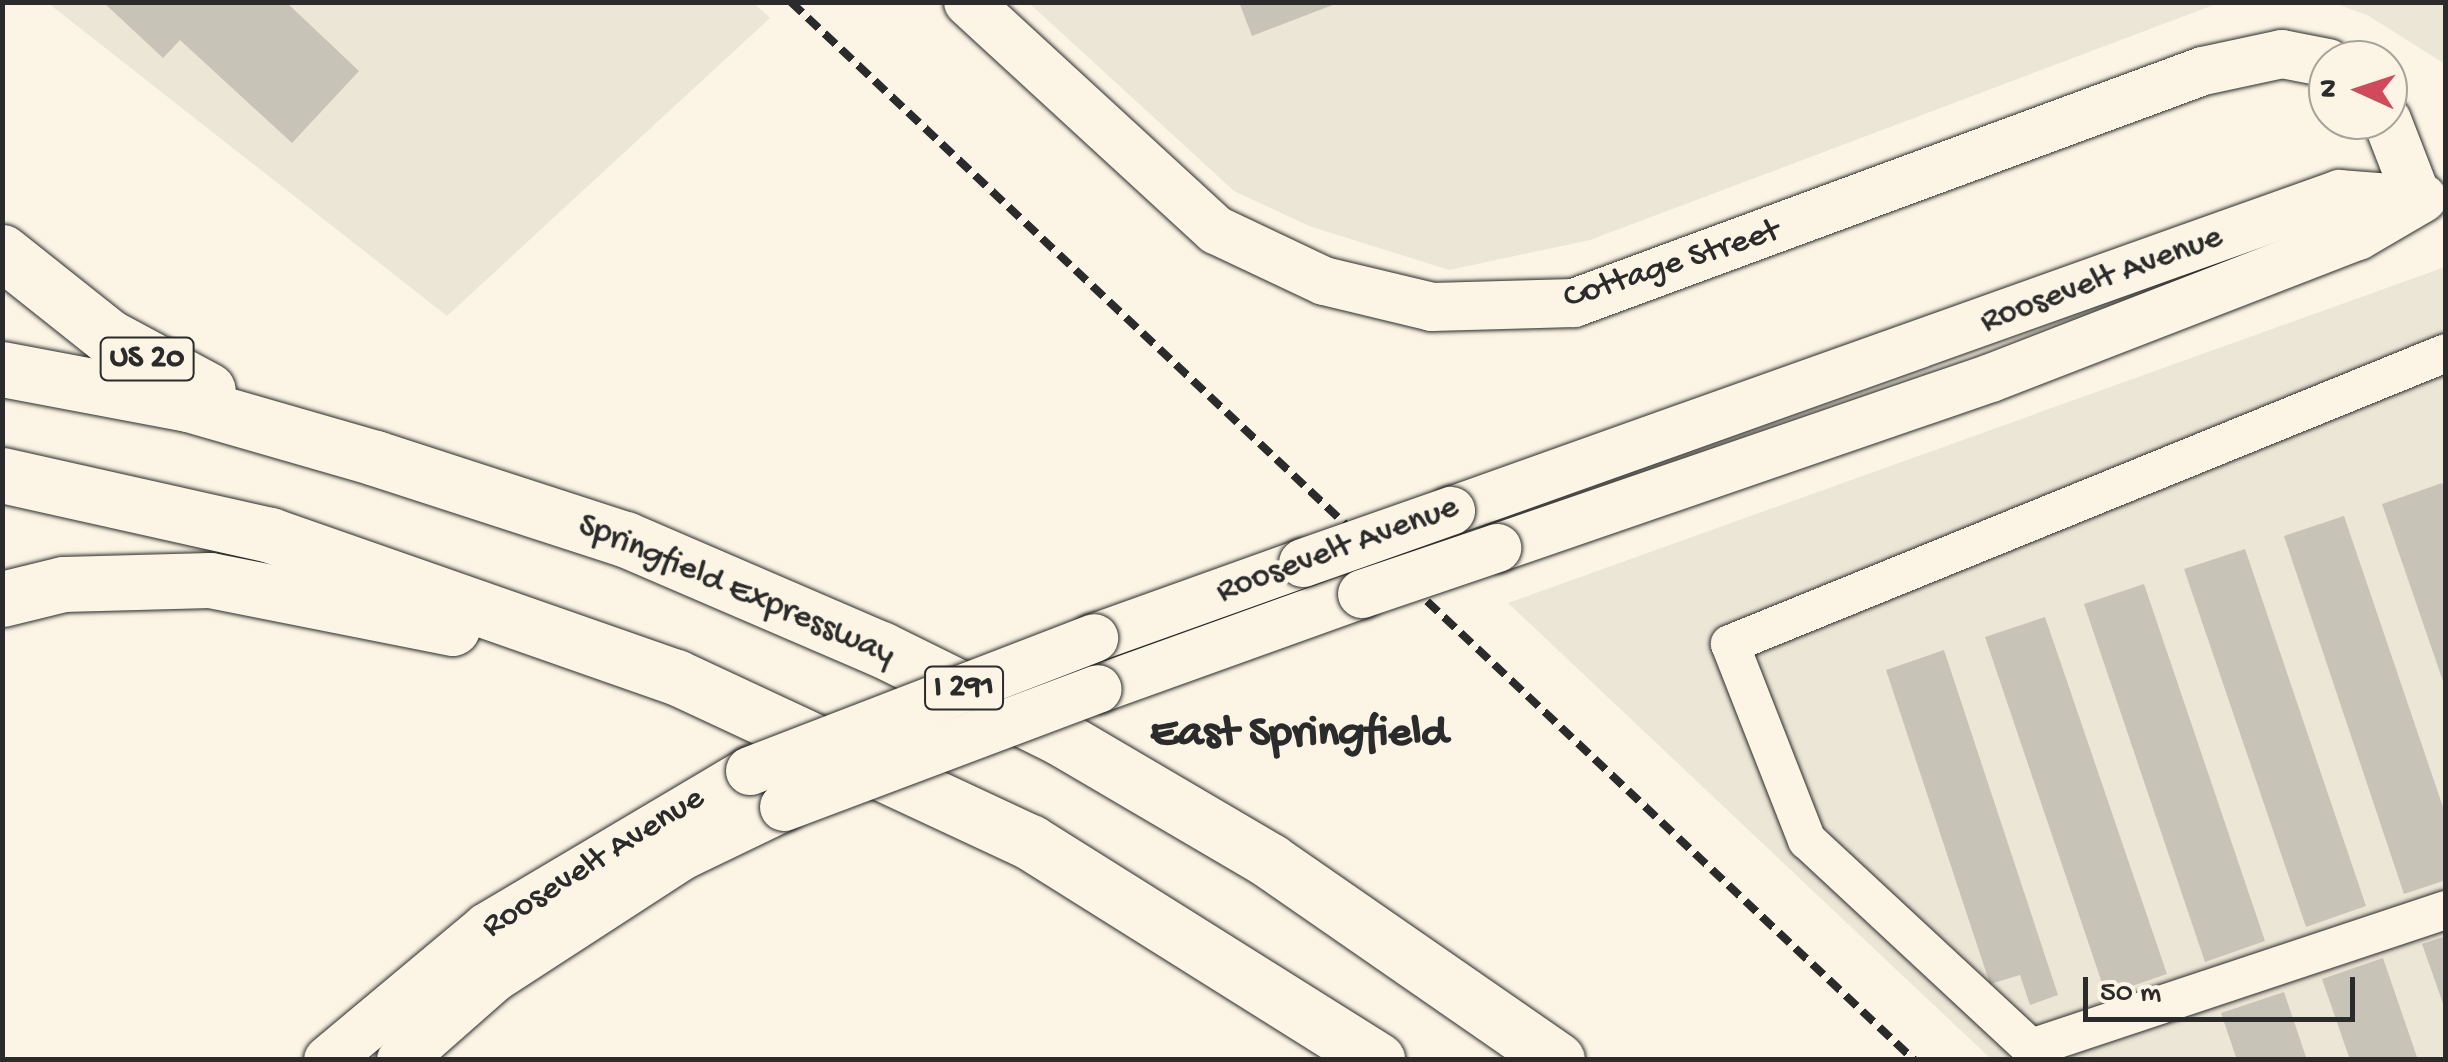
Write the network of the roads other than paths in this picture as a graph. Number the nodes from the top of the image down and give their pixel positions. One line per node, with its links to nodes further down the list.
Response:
1 (968, 2): 2 (main road, Cottage Street)
2 (2308, 59)
3 (2399, 140): 4 (main road)
4 (2432, 195): 14 (main road, Roosevelt Avenue, bridge); 15 (main road, Roosevelt Avenue, bridge)
5 (2, 252): 8 (highway, US 20)
6 (2446, 353): 13 (lane)
7 (2, 369): 8 (highway, Springfield Expressway / I 291)
8 (310, 437): 17 (highway, Springfield Expressway / I 291)
9 (2, 476): 11 (highway)
10 (2, 599): 11 (highway)
11 (676, 677): 16 (highway)
12 (2446, 910): 13 (lane)
13 (2037, 1054)
14 (328, 1060)
15 (401, 1060)
16 (1377, 1060)
17 (1557, 1060)

